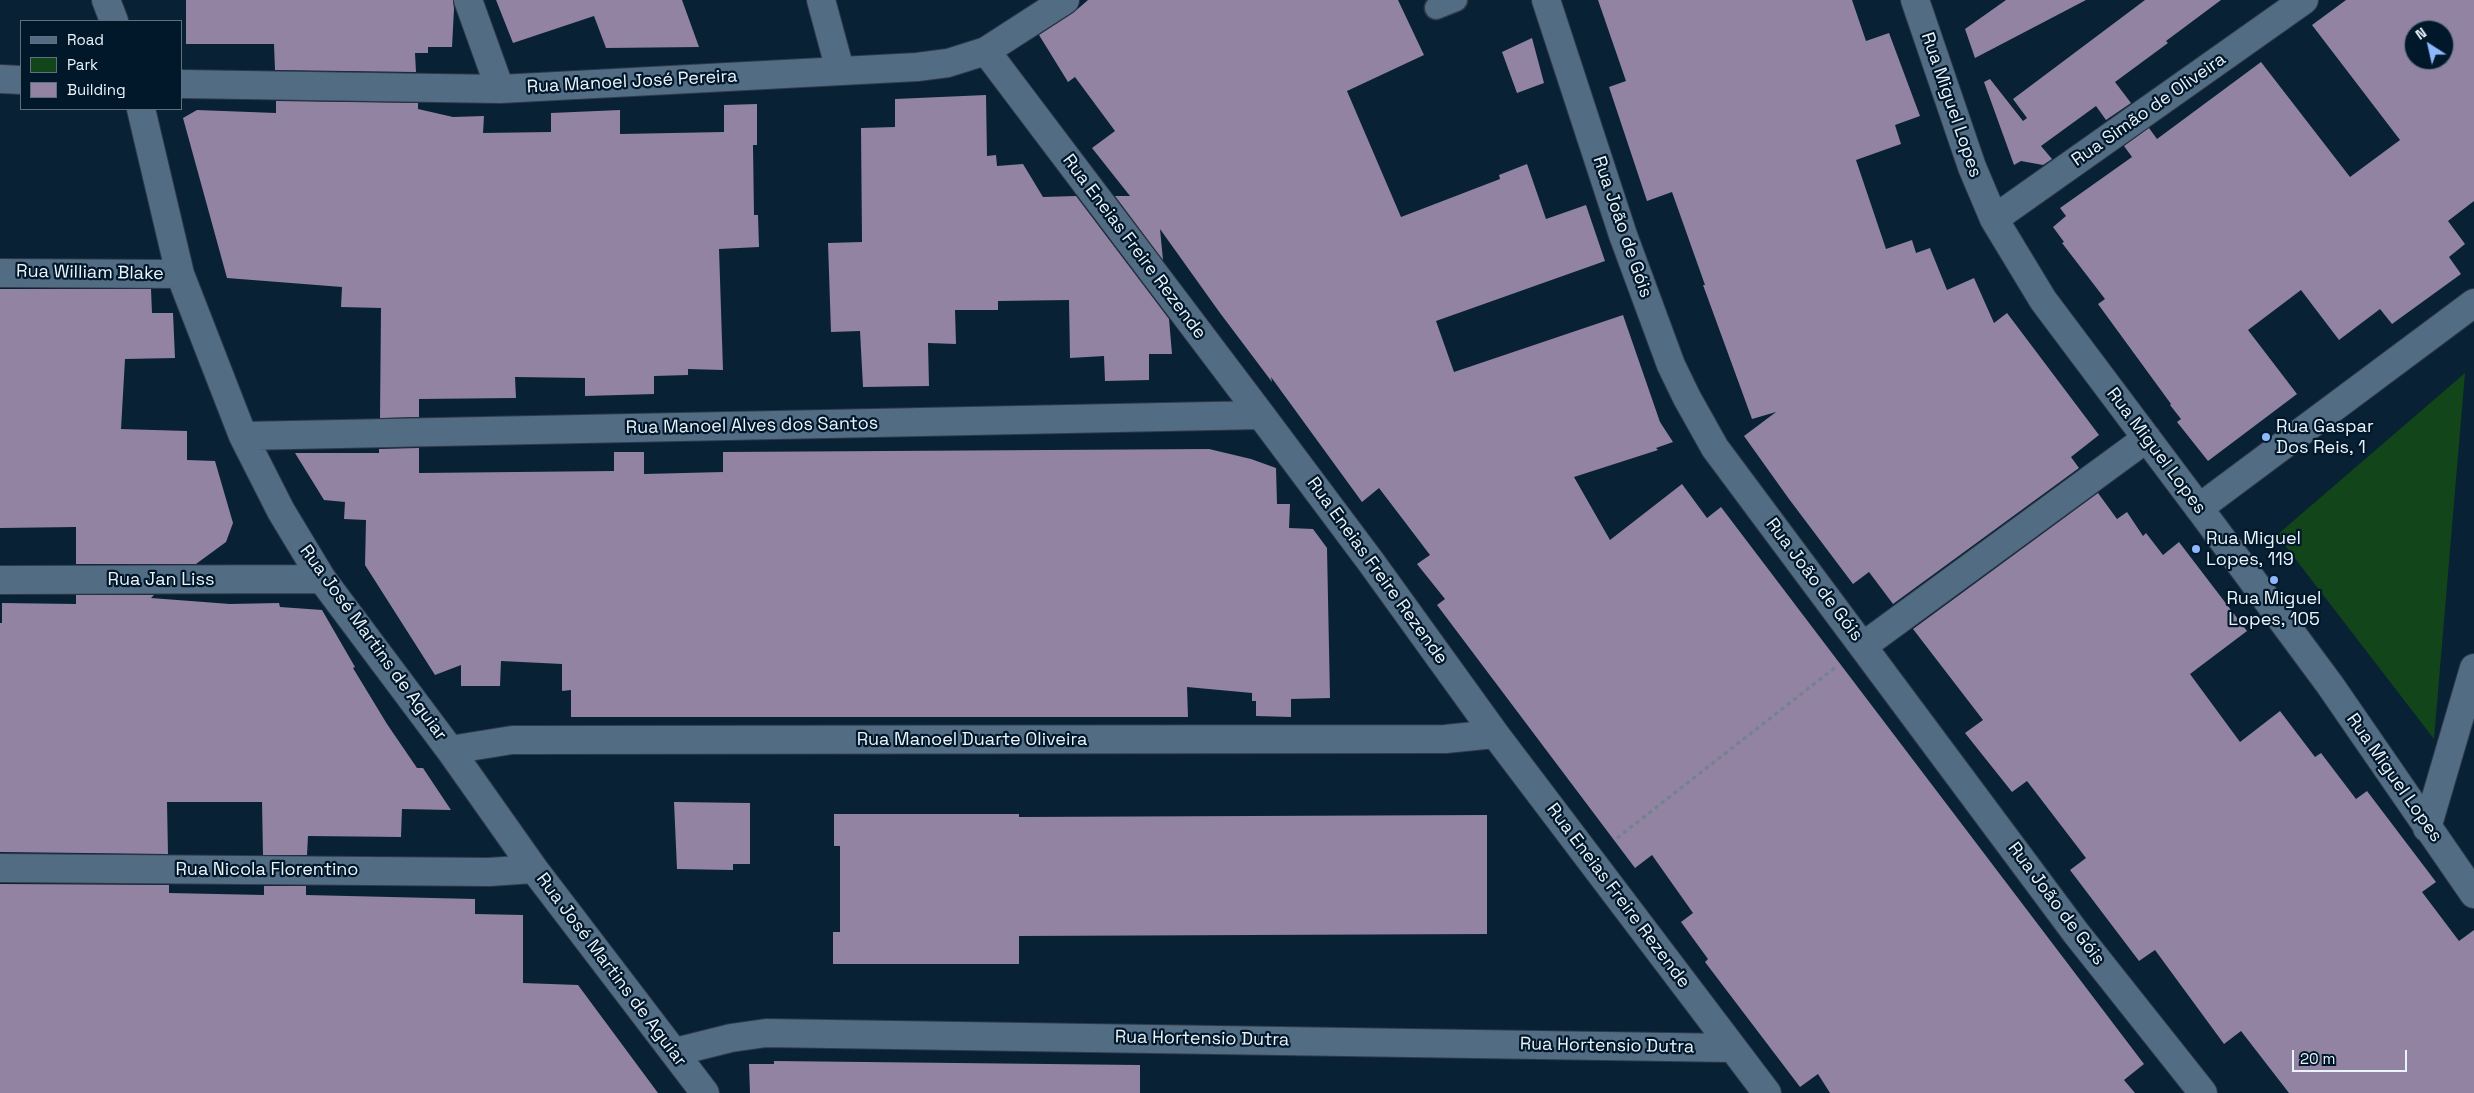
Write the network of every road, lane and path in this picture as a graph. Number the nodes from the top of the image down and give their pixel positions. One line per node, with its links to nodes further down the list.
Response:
1 (106, 0): 8 (street)
2 (468, 0): 14 (street)
3 (821, 0): 10 (street)
4 (1065, 0): 9 (street, Rua Manoel José Pereira)
5 (1546, 0): 26 (street, Rua João de Góis)
6 (1915, 0): 16 (street, Rua Miguel Lopes)
7 (2304, 0): 16 (street, Rua Simão de Oliveira)
8 (114, 20)
9 (986, 51): 10 (street, Rua Manoel José Pereira); 20 (street, Rua Eneias Freire Rezende)
10 (840, 70): 14 (street, Rua Manoel José Pereira)
11 (0, 79): 12 (street)
12 (20, 80)
13 (182, 84): 14 (street, Rua Manoel José Pereira)
14 (500, 89)
15 (141, 110): 18 (street, Rua José Martins de Aguiar)
16 (1994, 219): 22 (street, Rua Miguel Lopes)
17 (0, 272): 18 (street, Rua William Blake)
18 (180, 274): 21 (street, Rua José Martins de Aguiar)
19 (2474, 303): 23 (street)
20 (1261, 415): 21 (street, Rua Manoel Alves dos Santos); 28 (street, Rua Eneias Freire Rezende)
21 (243, 436): 24 (street, Rua José Martins de Aguiar)
22 (2147, 438): 23 (street, Rua Miguel Lopes); 26 (street)
23 (2199, 508): 30 (street, Rua Miguel Lopes)
24 (322, 579): 25 (street, Rua Jan Liss); 29 (street, Rua José Martins de Aguiar)
25 (0, 580)
26 (1863, 646): 31 (path); 39 (street, Rua João de Góis)
27 (2474, 668): 30 (street)
28 (1495, 734): 29 (street, Rua Manoel Duarte Oliveira); 31 (street, Rua Eneias Freire Rezende)
29 (450, 750): 33 (street, Rua José Martins de Aguiar)
30 (2427, 828): 34 (street, Rua Miguel Lopes)
31 (1590, 859): 35 (street, Rua Eneias Freire Rezende)
32 (0, 868): 33 (street, Rua Nicola Florentino)
33 (534, 869): 36 (street, Rua José Martins de Aguiar)
34 (2474, 894)
35 (1732, 1048): 36 (street, Rua Hortensio Dutra); 38 (street, Rua Eneias Freire Rezende)
36 (675, 1052): 37 (street, Rua José Martins de Aguiar)
37 (704, 1093)
38 (1766, 1093)
39 (2203, 1093)

